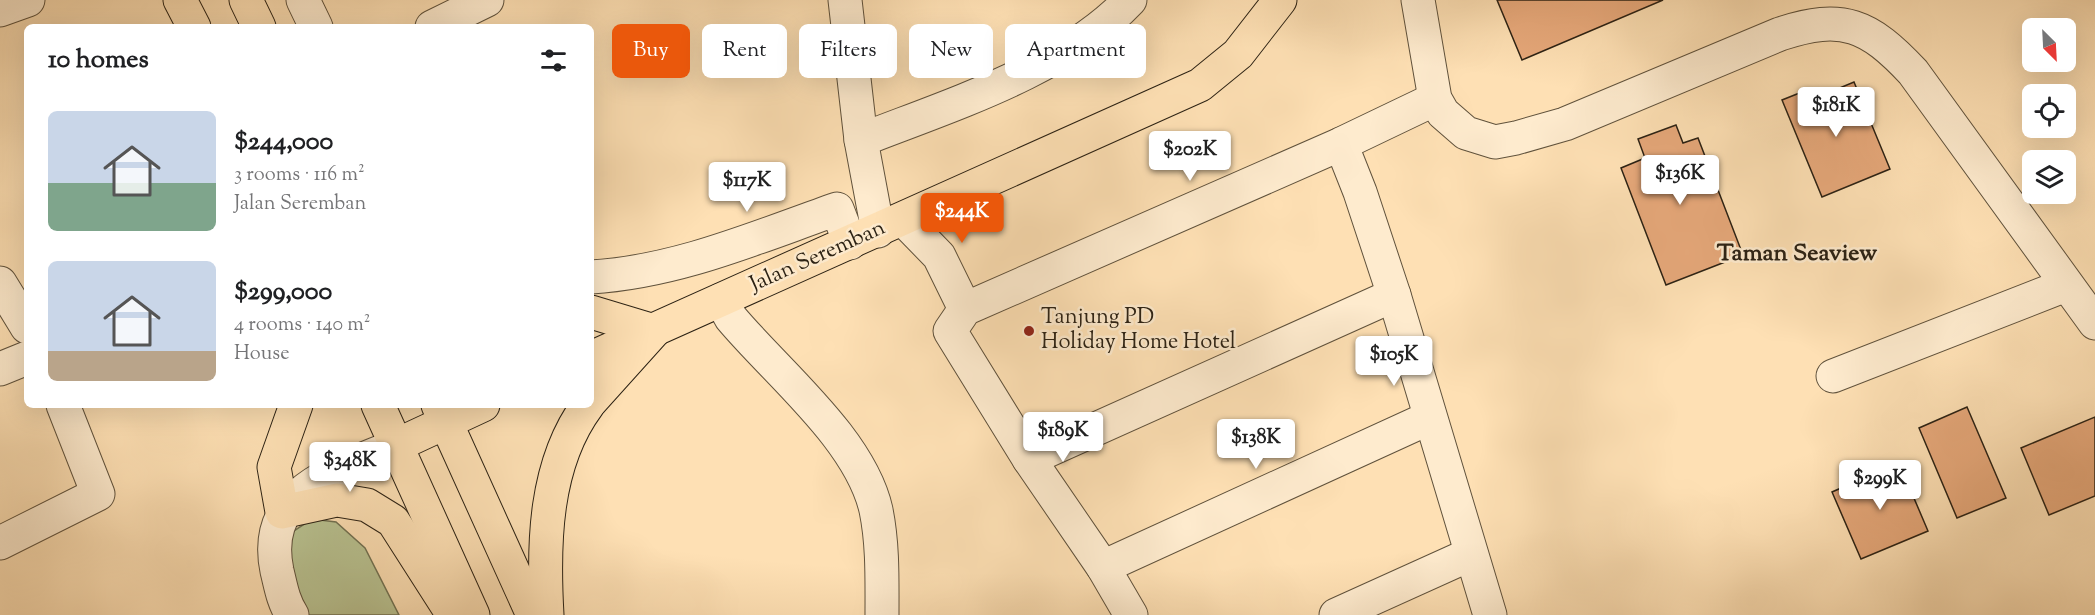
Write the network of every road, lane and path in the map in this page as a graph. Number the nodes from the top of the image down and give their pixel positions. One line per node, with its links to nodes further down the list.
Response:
1 (28, 0): 10 (street)
2 (180, 0): 12 (main road)
3 (246, 0): 13 (main road)
4 (303, 0): 14 (street)
5 (487, 0): 15 (street)
6 (845, 0): 17 (street)
7 (1130, 0): 17 (street)
8 (1280, 0): 19 (main road, Jalan Seremban)
9 (1418, 0): 16 (street)
10 (0, 10)
11 (1809, 12): 16 (street); 22 (street)
12 (192, 24)
13 (258, 24)
14 (315, 24)
15 (440, 24)
16 (1435, 99): 18 (street)
17 (861, 140): 19 (street)
18 (1341, 144): 23 (street); 25 (street)
19 (877, 231): 20 (street); 24 (main road, Jalan Seremban); 25 (street)
20 (594, 277)
21 (0, 284): 27 (street)
22 (2066, 285): 28 (street); 33 (street)
23 (1394, 295): 41 (street); 43 (street)
24 (721, 300): 29 (main road, Jalan Seremban); 53 (street)
25 (965, 309): 43 (street)
26 (594, 313): 29 (main road)
27 (24, 322)
28 (2095, 323)
29 (654, 331): 30 (main road, Jalan Seremban); 34 (main road)
30 (594, 357)
31 (24, 359): 32 (street)
32 (0, 369)
33 (1833, 376)
34 (594, 398)
35 (64, 408): 45 (street)
36 (295, 408): 44 (main road)
37 (379, 408): 42 (main road)
38 (468, 408): 40 (main road)
39 (586, 408): 52 (main road)
40 (442, 413): 42 (main road); 51 (main road)
41 (1429, 418): 46 (street); 47 (street)
42 (397, 445): 44 (street); 50 (main road)
43 (1029, 459): 47 (street)
44 (282, 512): 48 (street); 49 (main road)
45 (0, 543)
46 (1471, 554): 55 (street); 56 (street)
47 (1103, 567): 54 (street)
48 (292, 615)
49 (459, 615)
50 (473, 615)
51 (533, 615)
52 (547, 615)
53 (882, 615)
54 (1131, 615)
55 (1336, 615)
56 (1490, 615)

